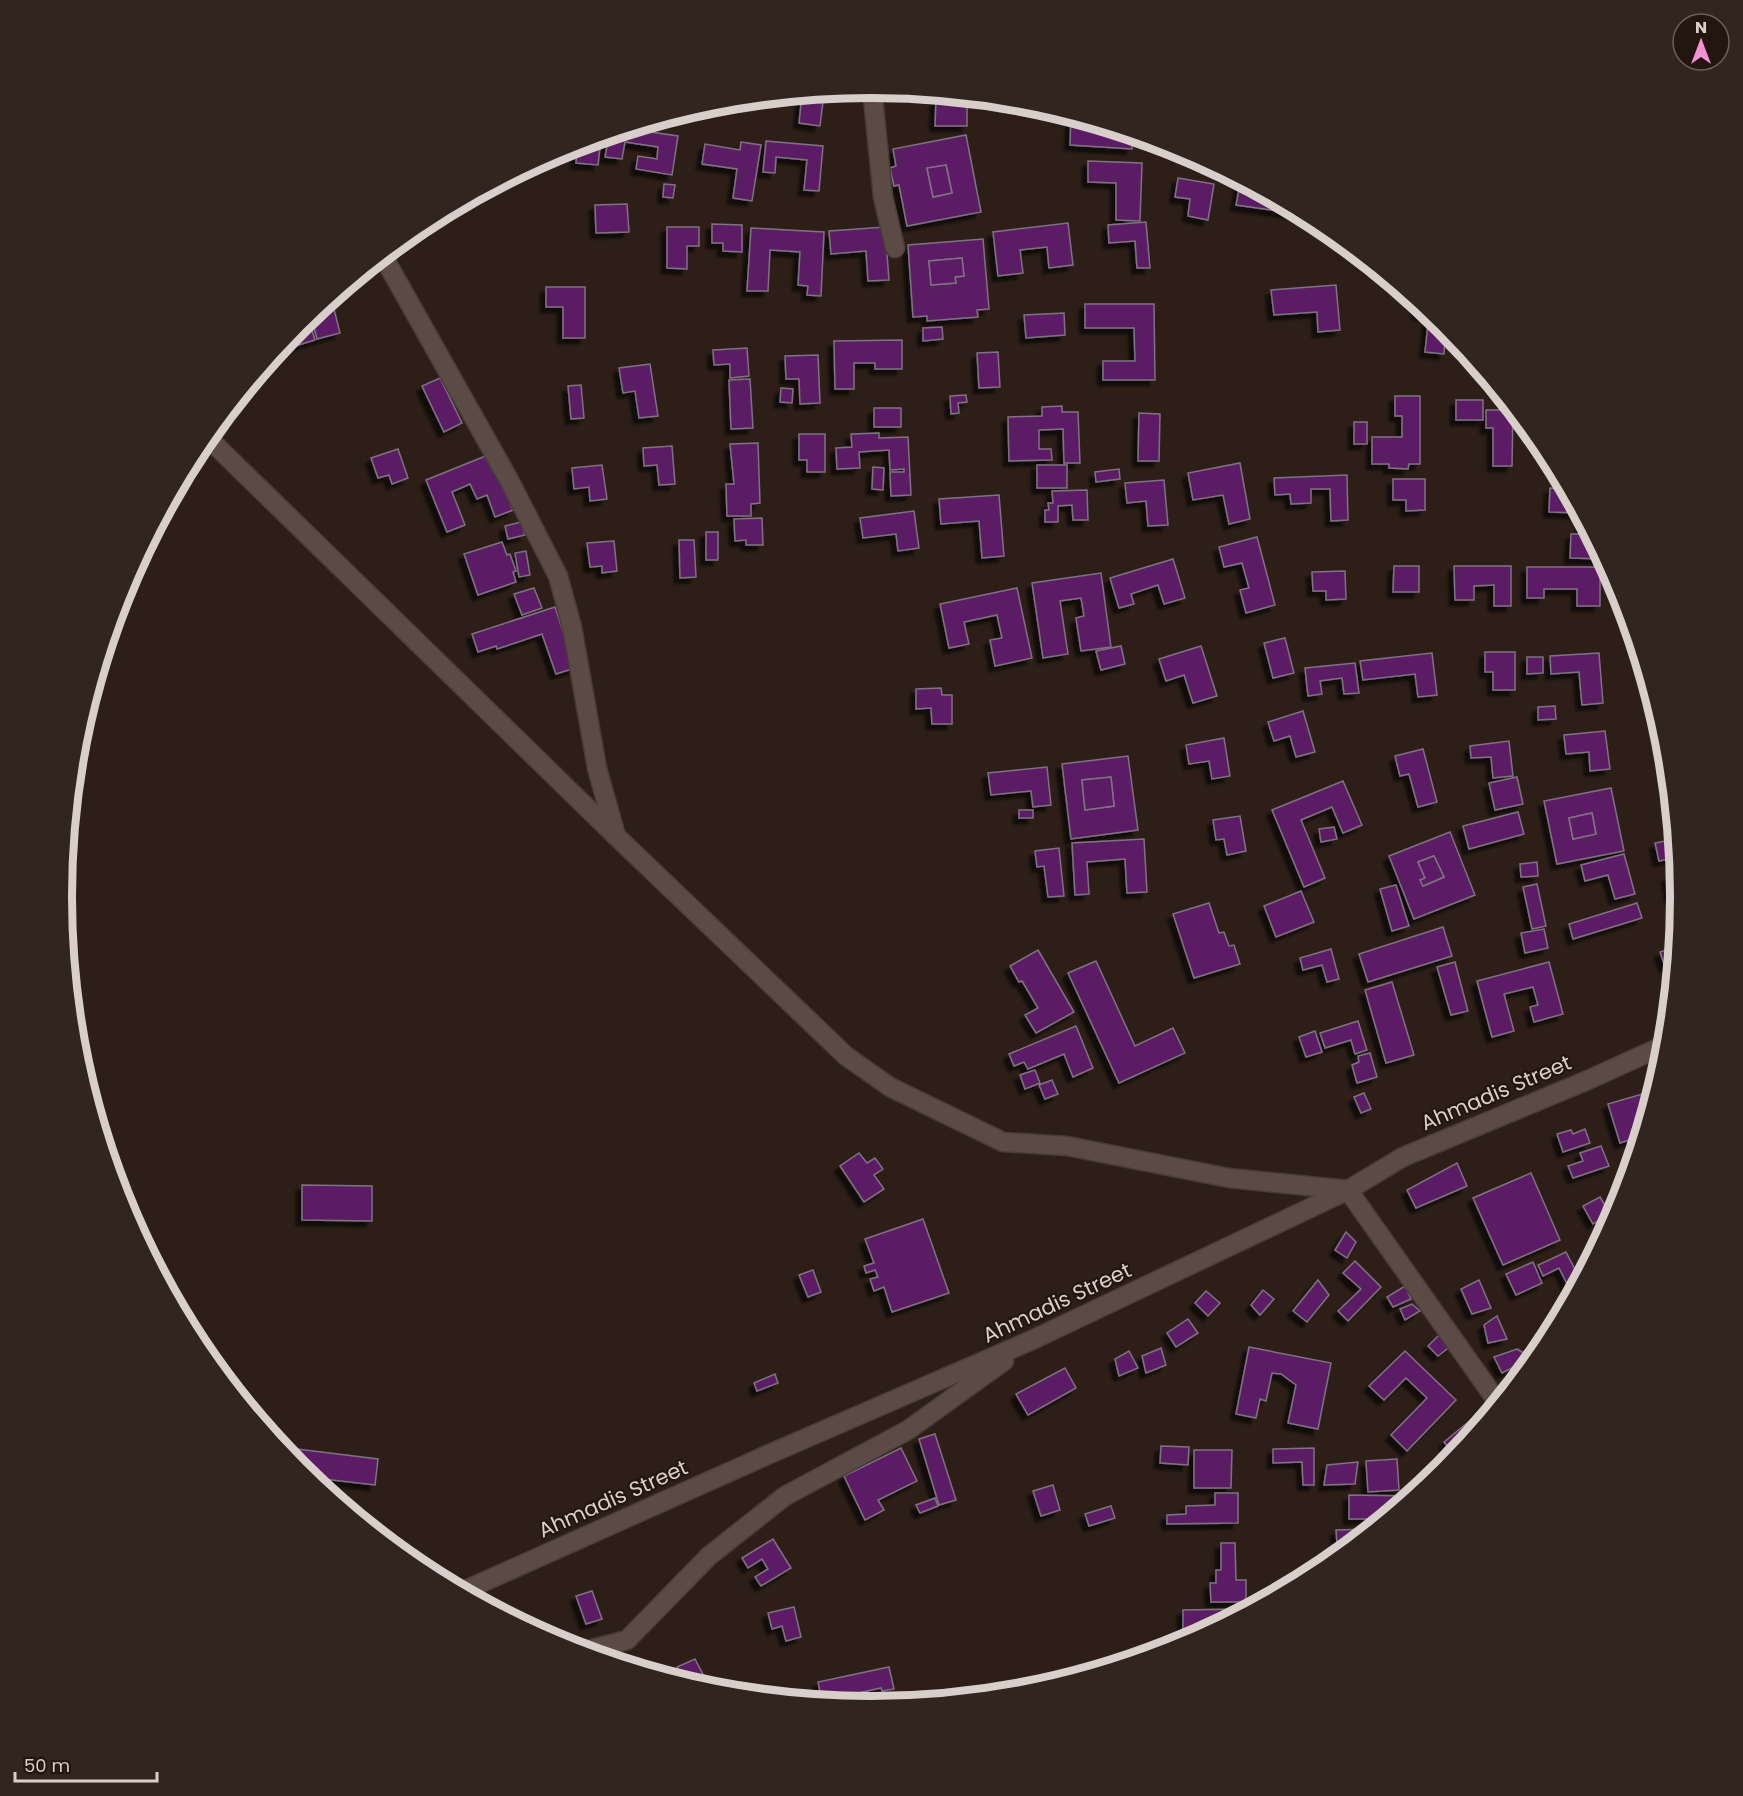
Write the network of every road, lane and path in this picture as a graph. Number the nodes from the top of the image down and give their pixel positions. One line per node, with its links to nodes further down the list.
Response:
1 (873, 98): 2 (street)
2 (895, 248)
3 (387, 263): 5 (street)
4 (214, 444): 5 (street)
5 (616, 837): 7 (street)
6 (1657, 1049): 7 (street, Ahmadis Street)
7 (1348, 1190): 8 (street, Ahmadis Street); 9 (street)
8 (1032, 1340): 10 (street, Ahmadis Street); 11 (street)
9 (1495, 1398)
10 (469, 1588)
11 (596, 1648)

